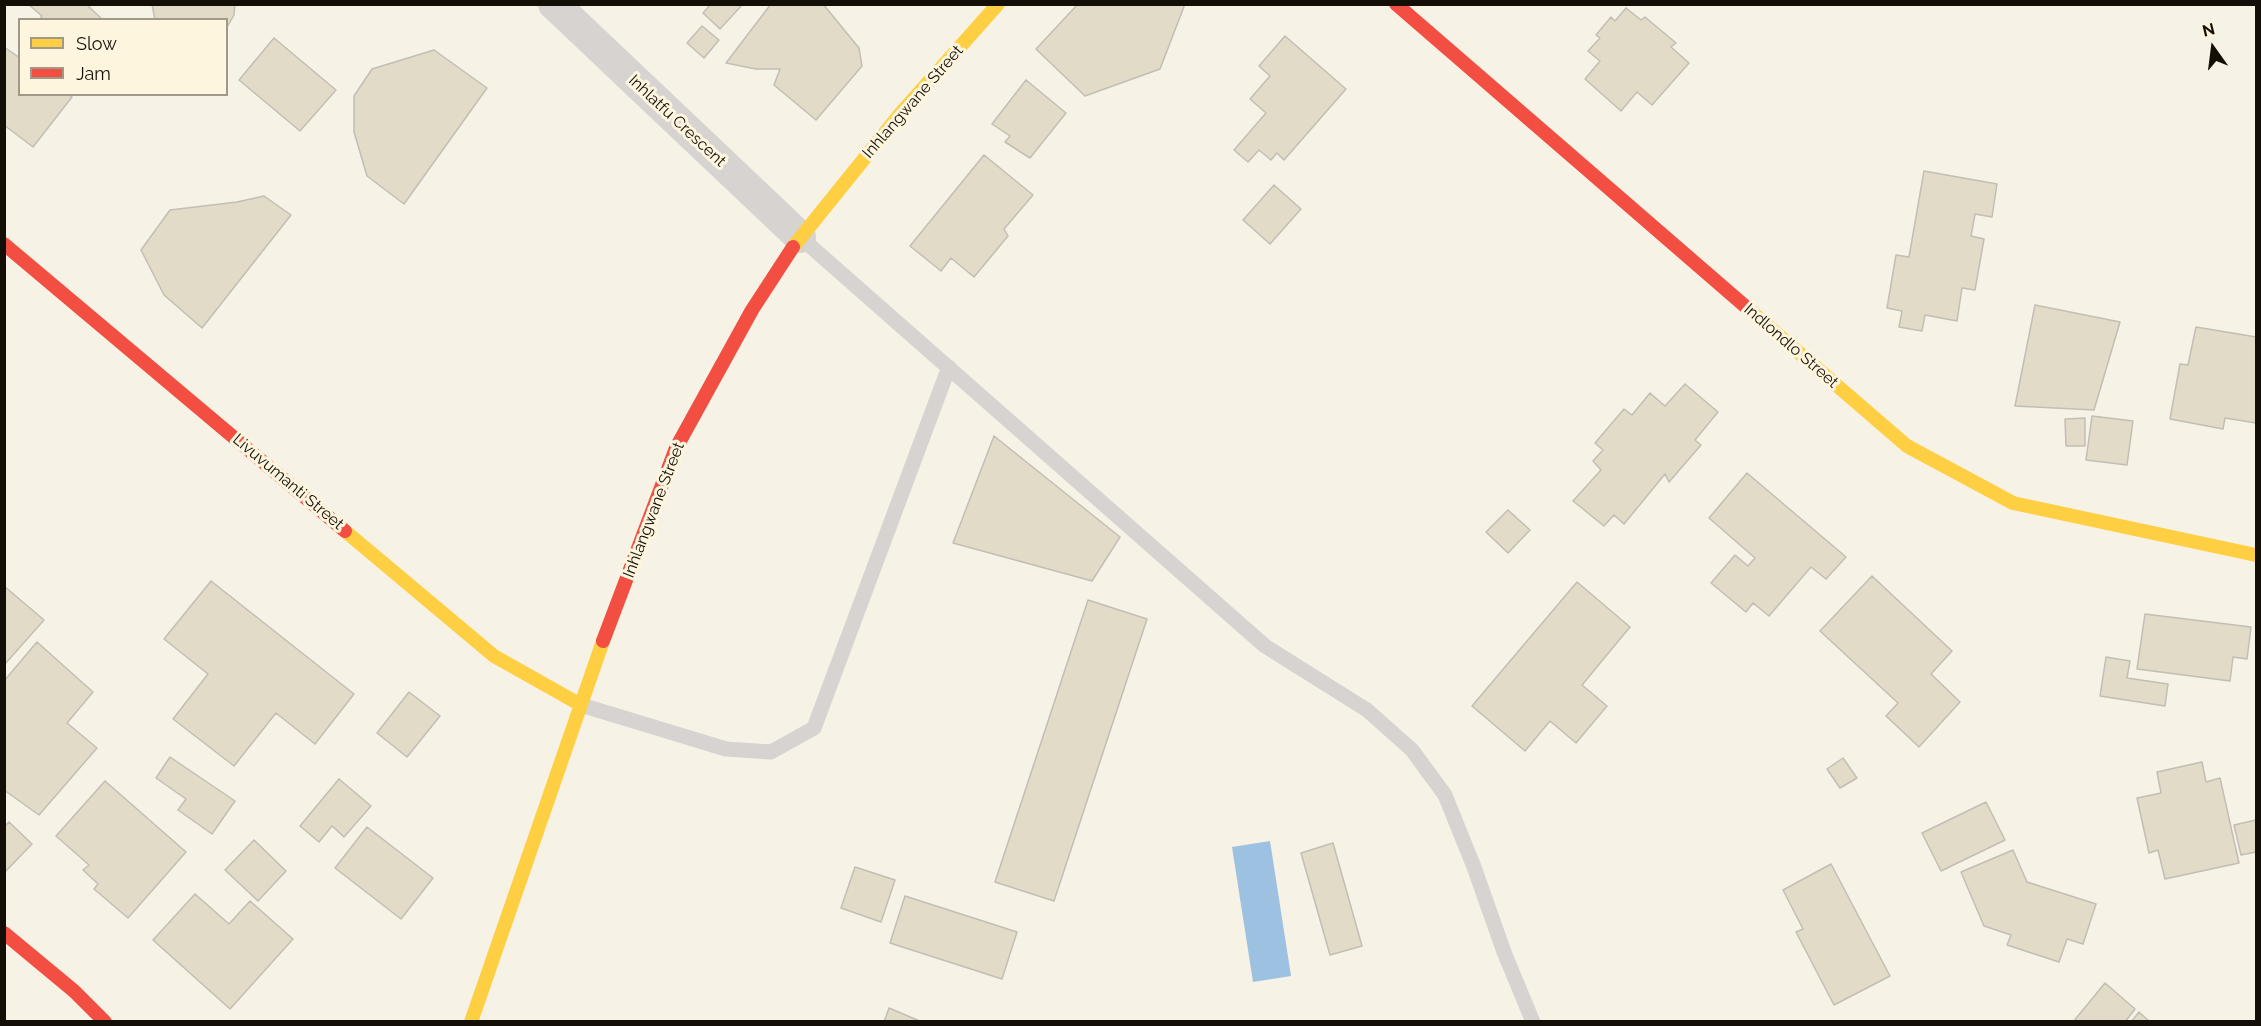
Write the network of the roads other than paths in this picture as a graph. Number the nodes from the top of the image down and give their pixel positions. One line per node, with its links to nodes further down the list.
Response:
1 (554, 4): 4 (street, Inhlatfu Crescent)
2 (998, 4): 4 (street, Inhlangwane Street)
3 (1396, 4): 7 (street, Indlondlo Street)
4 (800, 237): 6 (lane); 8 (street, Inhlangwane Street)
5 (4, 244): 8 (street, Livuvumanti Street)
6 (949, 367): 8 (lane); 12 (lane)
7 (2256, 555)
8 (582, 705): 11 (street, Inhlangwane Street)
9 (4, 933): 10 (street)
10 (105, 1022)
11 (471, 1022)
12 (1533, 1022)

